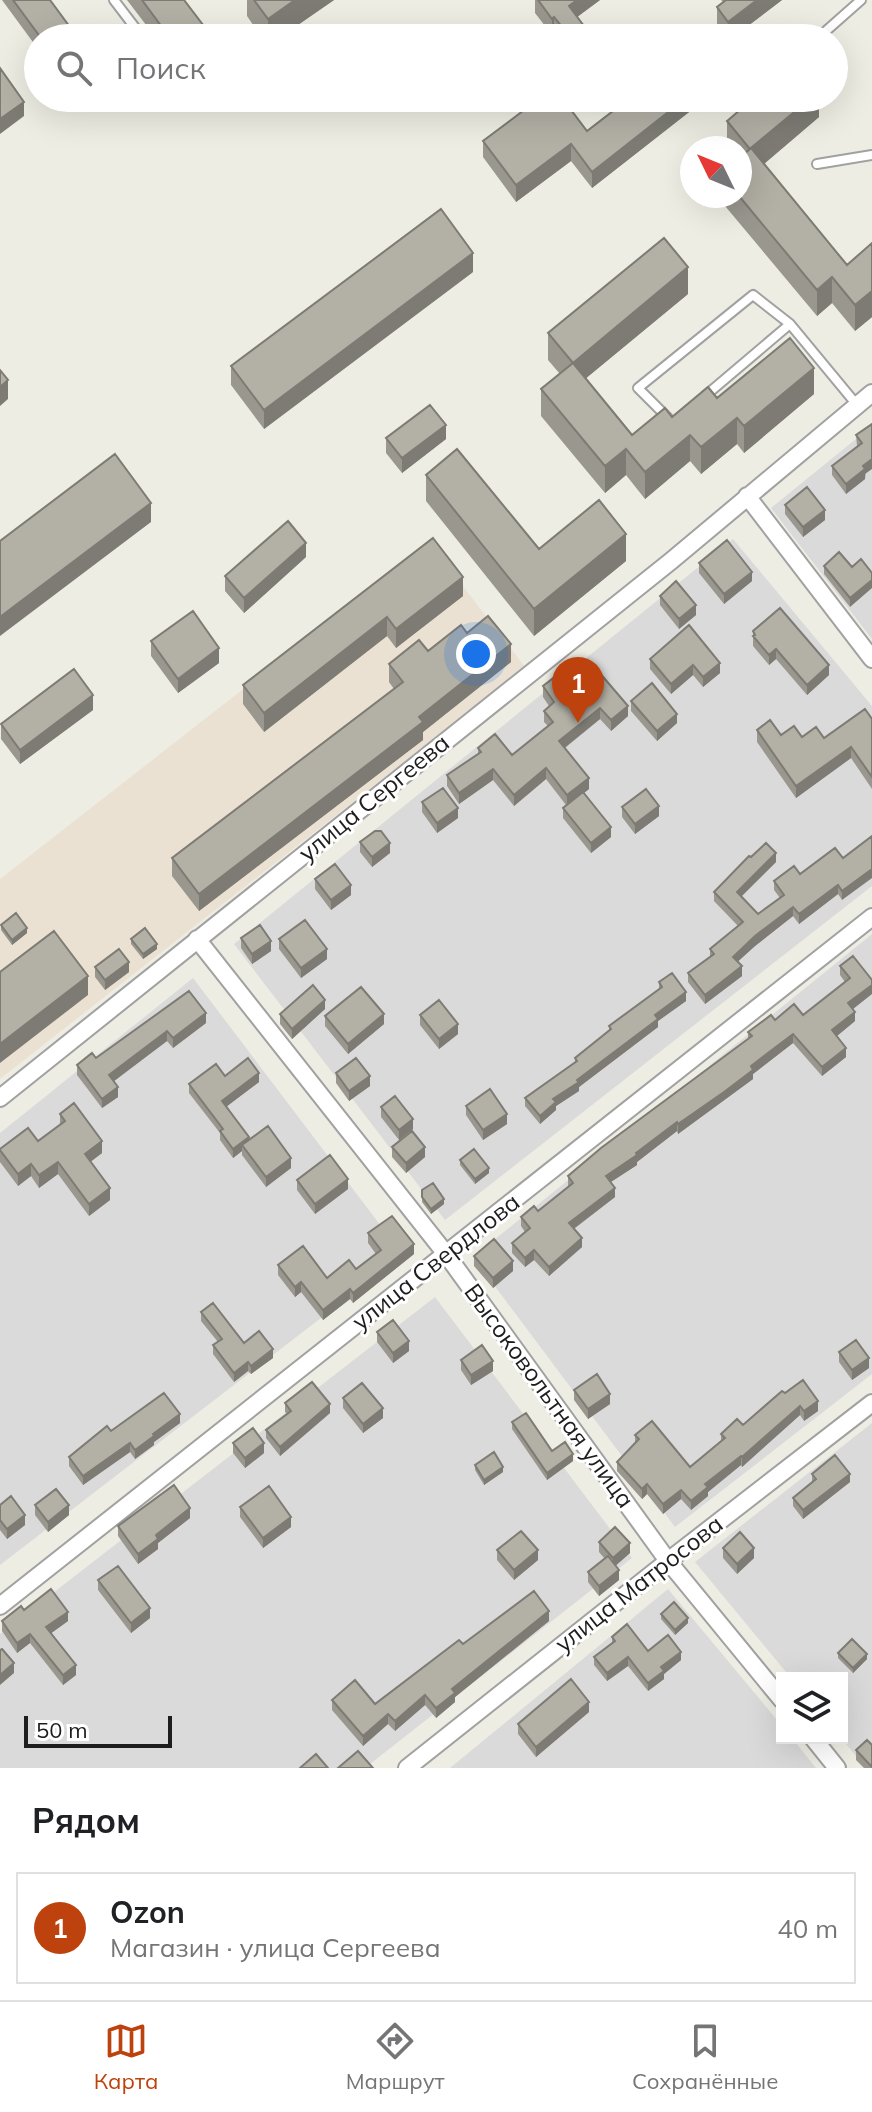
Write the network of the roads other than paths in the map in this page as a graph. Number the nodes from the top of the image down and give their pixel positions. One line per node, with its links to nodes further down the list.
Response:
1 (114, 0): 3 (lane)
2 (861, 0): 4 (lane)
3 (132, 24)
4 (834, 24)
5 (872, 155): 6 (lane)
6 (817, 164)
7 (790, 324): 9 (lane); 10 (lane); 11 (lane)
8 (872, 393): 10 (street, улица Сергеева)
9 (696, 403)
10 (857, 405): 12 (street, улица Сергеева)
11 (673, 423)
12 (747, 496): 13 (street); 15 (street, улица Сергеева)
13 (872, 659)
14 (872, 917): 17 (street, улица Свердлова)
15 (197, 939): 16 (street, улица Сергеева); 17 (street, Высоковольтная улица)
16 (0, 1098)
17 (446, 1254): 19 (street, Высоковольтная улица); 20 (street, улица Свердлова)
18 (872, 1403): 19 (street, улица Матросова)
19 (668, 1561): 21 (street, Высоковольтная улица); 23 (street, улица Матросова)
20 (0, 1606)
21 (776, 1693)
22 (818, 1744): 24 (street)
23 (407, 1768)
24 (837, 1768)

